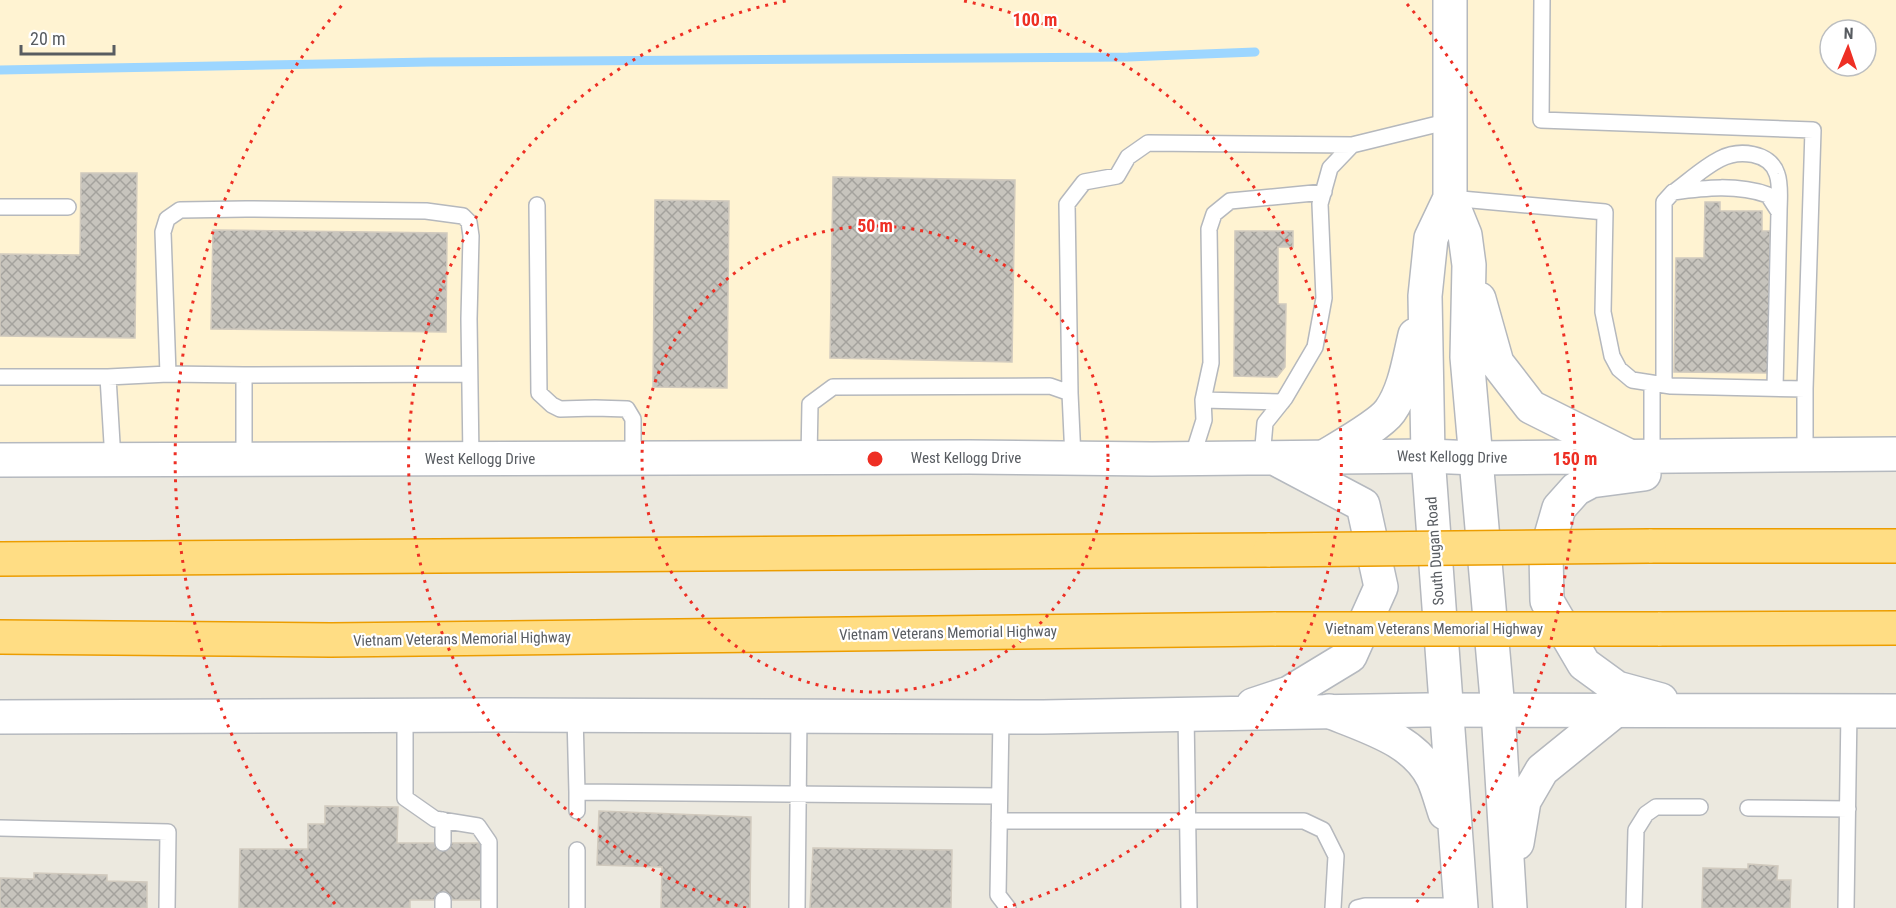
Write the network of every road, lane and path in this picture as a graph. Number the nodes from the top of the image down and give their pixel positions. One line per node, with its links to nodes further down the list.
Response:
1 (1450, 0): 3 (main road, South Dugan Road)
2 (1542, 0): 21 (lane)
3 (1450, 121): 4 (lane); 7 (main road, South Dugan Road)
4 (1352, 145): 5 (lane); 22 (lane)
5 (1324, 192): 23 (lane); 24 (lane)
6 (1673, 192): 11 (lane); 11 (lane); 19 (lane)
7 (1450, 198): 12 (main road, South Dugan Road); 13 (main road, South Dugan Road); 19 (lane)
8 (537, 205): 37 (lane)
9 (0, 207): 10 (lane)
10 (68, 207)
11 (1779, 212): 20 (lane)
12 (1469, 265): 29 (main road); 35 (main road, South Dugan Road)
13 (1425, 296): 28 (main road, South Dugan Road); 31 (main road)
14 (168, 374): 15 (lane); 16 (lane); 18 (lane)
15 (469, 374): 16 (lane); 36 (lane)
16 (244, 375): 40 (lane)
17 (0, 377): 18 (lane)
18 (108, 377): 39 (lane)
19 (1658, 384): 20 (lane); 29 (lane)
20 (1775, 388): 21 (lane)
21 (1805, 389): 27 (lane)
22 (1070, 393): 32 (lane); 33 (lane)
23 (1203, 400): 24 (lane); 34 (lane)
24 (1282, 402): 30 (lane)
25 (1896, 454): 27 (main road, West Kellogg Drive)
26 (1737, 455): 27 (main road, West Kellogg Drive); 29 (main road, West Kellogg Drive); 47 (main road)
27 (1805, 455)
28 (1428, 456): 31 (main road, West Kellogg Drive); 35 (main road, West Kellogg Drive); 45 (main road, South Dugan Road)
29 (1641, 456): 35 (main road, West Kellogg Drive)
30 (1268, 457): 31 (main road, West Kellogg Drive); 34 (main road, West Kellogg Drive); 52 (main road)
31 (1324, 457)
32 (809, 458): 33 (main road, West Kellogg Drive); 37 (main road, West Kellogg Drive)
33 (1073, 458): 34 (main road, West Kellogg Drive)
34 (1192, 458)
35 (1476, 458): 49 (main road, South Dugan Road)
36 (471, 459): 37 (main road, West Kellogg Drive); 40 (main road, West Kellogg Drive)
37 (633, 459)
38 (0, 460): 39 (main road, West Kellogg Drive)
39 (113, 460): 40 (main road, West Kellogg Drive)
40 (244, 460)
41 (1896, 546): 42 (highway, bridge)
42 (0, 560)
43 (1896, 628): 44 (highway, Vietnam Veterans Memorial Highway, bridge)
44 (0, 637)
45 (1447, 710): 48 (main road); 49 (main road); 71 (main road, South Dugan Road)
46 (1616, 710): 47 (main road); 49 (main road); 73 (main road)
47 (1696, 710): 50 (main road)
48 (1329, 711): 52 (main road); 71 (main road)
49 (1498, 711): 73 (main road, South Dugan Road)
50 (1849, 711): 51 (main road); 64 (lane)
51 (1896, 711)
52 (1232, 713): 53 (main road)
53 (1186, 714): 58 (main road); 68 (lane)
54 (405, 715): 55 (main road); 57 (main road); 66 (lane)
55 (575, 716): 56 (main road); 59 (lane)
56 (799, 716): 58 (main road); 60 (lane)
57 (0, 717)
58 (1001, 717): 61 (lane)
59 (577, 792): 60 (lane); 65 (lane)
60 (799, 793): 61 (lane); 78 (lane)
61 (999, 796): 67 (lane)
62 (1700, 807): 83 (lane)
63 (1748, 808): 64 (lane)
64 (1848, 809): 84 (lane)
65 (577, 811)
66 (443, 820): 70 (lane); 76 (lane)
67 (999, 821): 68 (lane); 79 (lane)
68 (1188, 821): 80 (lane); 81 (lane)
69 (0, 828): 75 (lane)
70 (443, 843)
71 (1458, 845): 74 (main road, South Dugan Road)
72 (577, 850): 77 (lane)
73 (1509, 899)
74 (1461, 907): 82 (lane)
75 (167, 908)
76 (489, 908)
77 (577, 908)
78 (797, 908)
79 (1008, 908)
80 (1189, 908)
81 (1333, 908)
82 (1357, 908)
83 (1634, 908)
84 (1846, 908)

